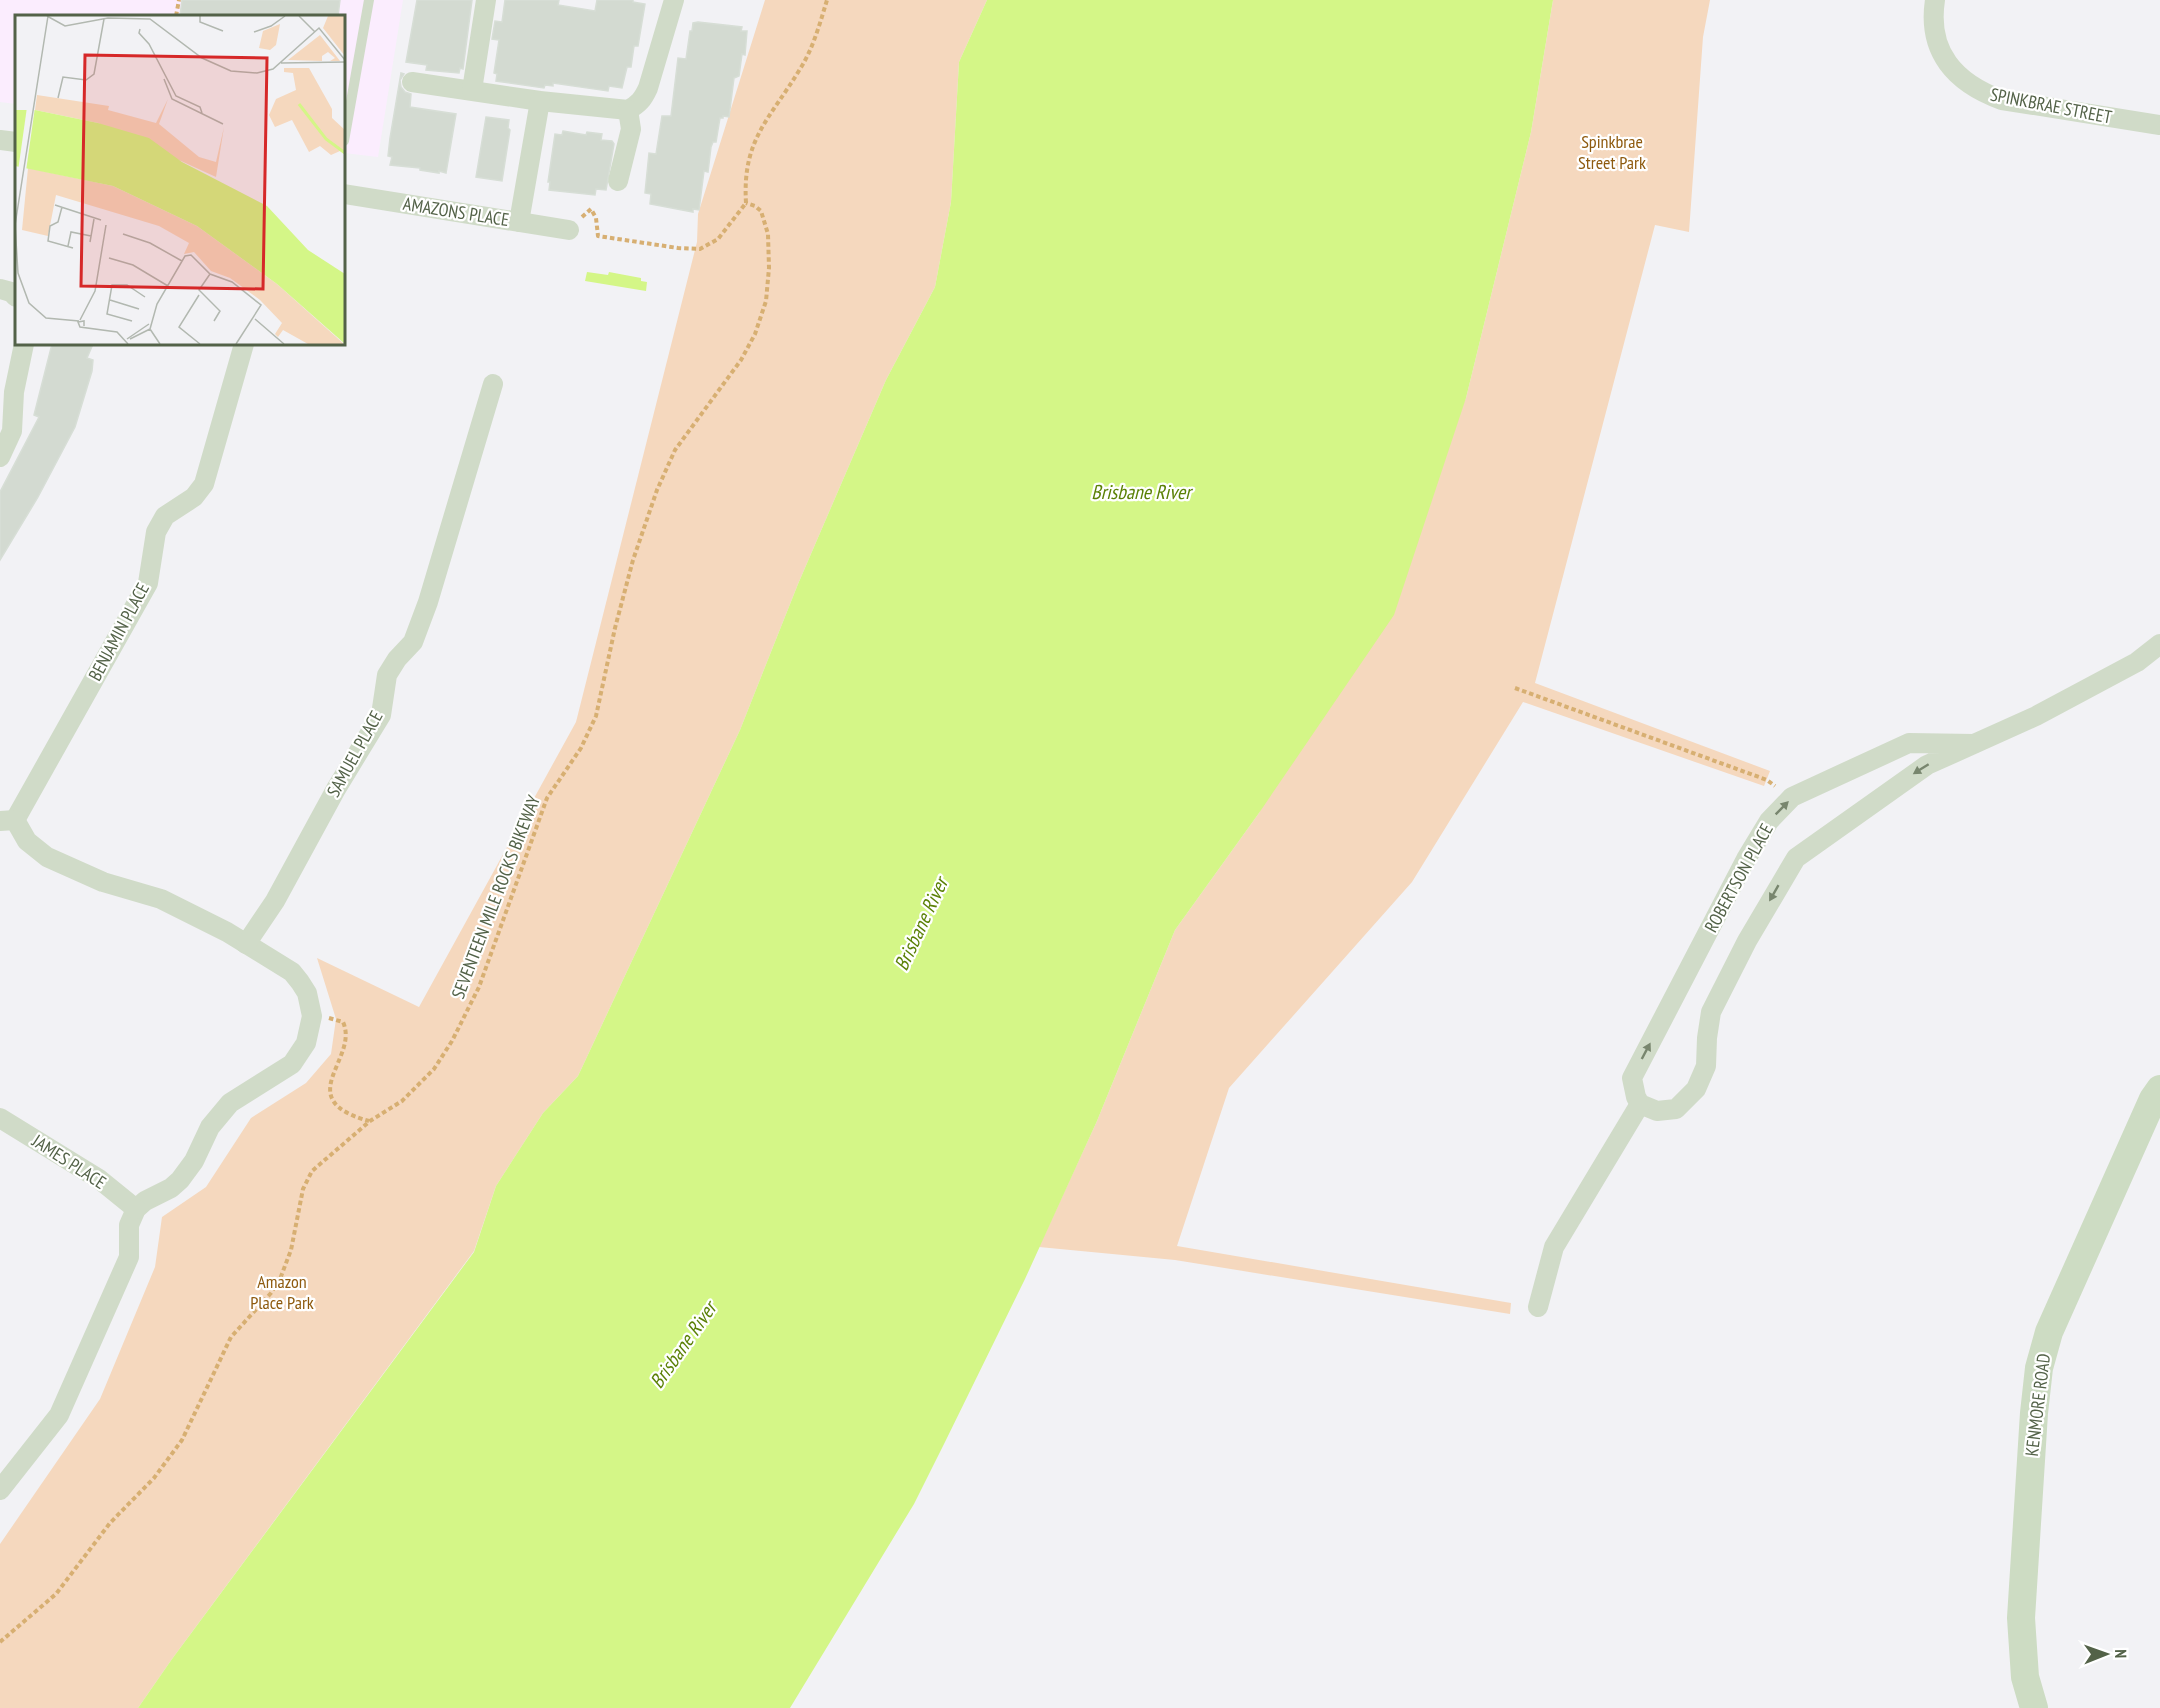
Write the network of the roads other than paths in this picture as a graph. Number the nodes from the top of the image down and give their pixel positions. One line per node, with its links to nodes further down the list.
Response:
1 (369, 0): 10 (lane)
2 (486, 0): 6 (street)
3 (674, 0): 8 (street)
4 (1935, 0): 9 (street, SPINKBRAE STREET)
5 (412, 82): 6 (street)
6 (472, 90): 7 (street)
7 (540, 101): 8 (street); 15 (street)
8 (628, 110): 13 (street)
9 (2160, 126)
10 (345, 135)
11 (0, 140): 12 (street)
12 (15, 142)
13 (618, 181)
14 (345, 194): 15 (street, AMAZONS PLACE)
15 (519, 222): 16 (street, AMAZONS PLACE)
16 (569, 230)
17 (0, 289): 18 (street)
18 (15, 296)
19 (24, 345): 22 (street)
20 (244, 345): 25 (street, BENJAMIN PLACE)
21 (493, 384): 26 (street, SAMUEL PLACE)
22 (0, 457)
23 (2160, 644): 24 (street, ROBERTSON PLACE)
24 (1974, 744): 28 (street, ROBERTSON PLACE, one-way to 28); 28 (street, ROBERTSON PLACE, one-way to 24)
25 (8, 820): 26 (street)
26 (246, 944): 30 (street)
27 (2160, 1089): 33 (street, KENMORE ROAD)
28 (1640, 1104): 31 (street)
29 (0, 1118): 30 (street, JAMES PLACE)
30 (135, 1209): 32 (street)
31 (1538, 1307)
32 (0, 1490)
33 (2034, 1708)

